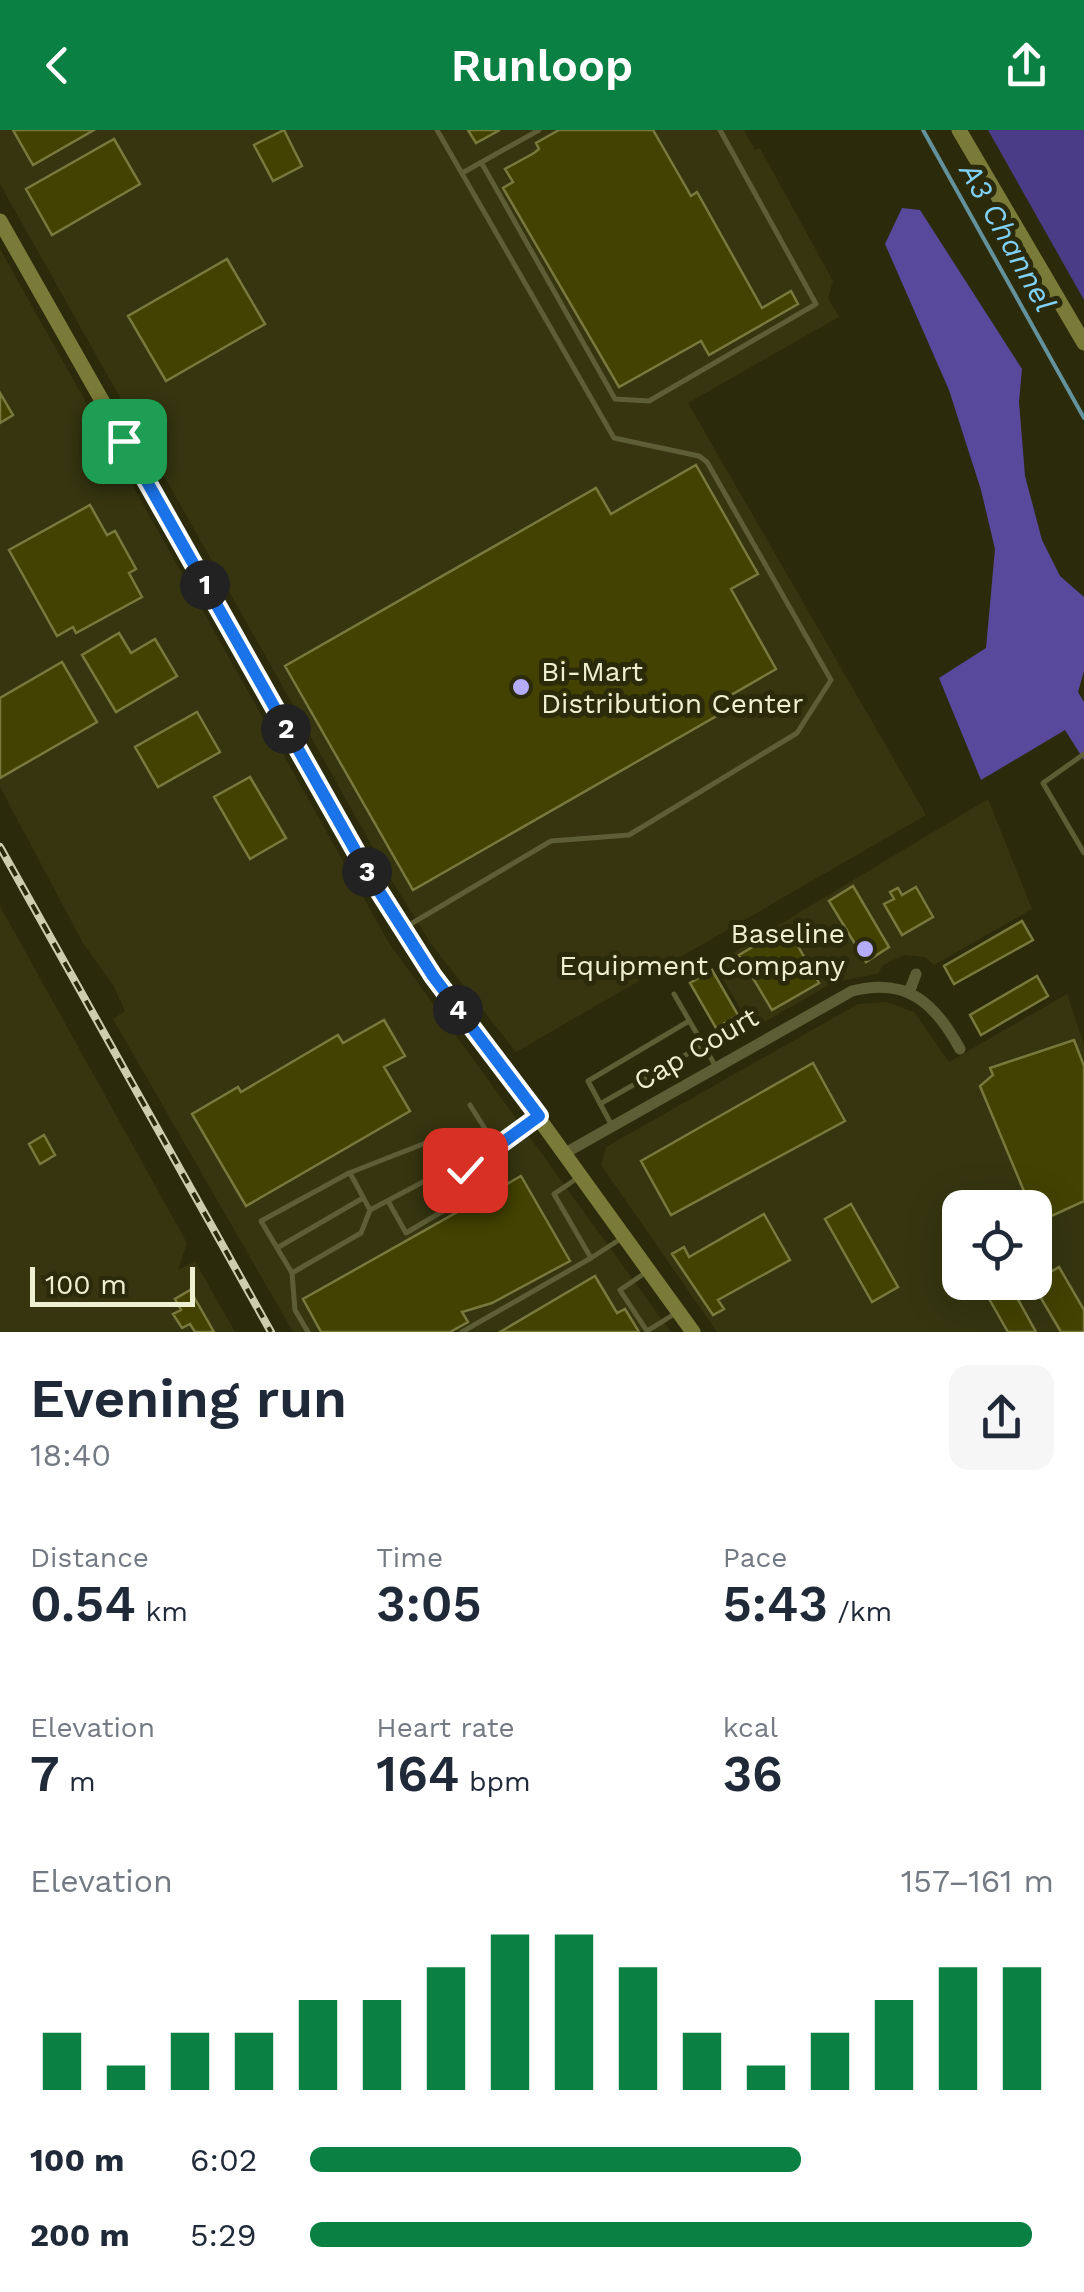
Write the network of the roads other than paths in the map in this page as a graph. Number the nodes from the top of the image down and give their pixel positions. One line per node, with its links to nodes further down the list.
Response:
1 (438, 130): 6 (lane)
2 (539, 130): 5 (lane)
3 (720, 130): 5 (lane)
4 (958, 130): 8 (street)
5 (481, 162): 6 (lane)
6 (464, 172): 11 (lane)
7 (0, 221): 11 (street)
8 (1084, 343)
9 (1084, 754): 10 (lane)
10 (1084, 852)
11 (402, 929): 21 (street)
12 (916, 974): 13 (street)
13 (910, 990): 17 (street); 18 (street, Cap Court)
14 (674, 994): 15 (lane)
15 (689, 1021): 16 (lane); 19 (lane)
16 (703, 1045): 18 (lane); 19 (lane)
17 (960, 1049)
18 (716, 1067): 22 (street, Cap Court)
19 (600, 1104): 22 (lane)
20 (470, 1106): 23 (lane)
21 (539, 1116): 23 (lane); 24 (street)
22 (612, 1126): 24 (street, Cap Court)
23 (497, 1148): 25 (lane)
24 (567, 1152): 27 (street)
25 (457, 1164): 26 (lane); 28 (lane)
26 (349, 1172): 29 (lane); 33 (lane)
27 (583, 1174): 32 (street); 34 (lane)
28 (436, 1175): 30 (lane); 30 (lane)
29 (363, 1198): 31 (lane); 33 (lane)
30 (388, 1201): 31 (lane)
31 (370, 1210): 36 (lane)
32 (626, 1235): 34 (lane); 35 (street)
33 (277, 1248): 36 (lane)
34 (591, 1258): 39 (lane)
35 (650, 1270): 37 (street); 40 (lane)
36 (292, 1273): 38 (lane)
37 (679, 1311): 40 (lane); 41 (street)
38 (308, 1332)
39 (462, 1332)
40 (648, 1332)
41 (693, 1332)

